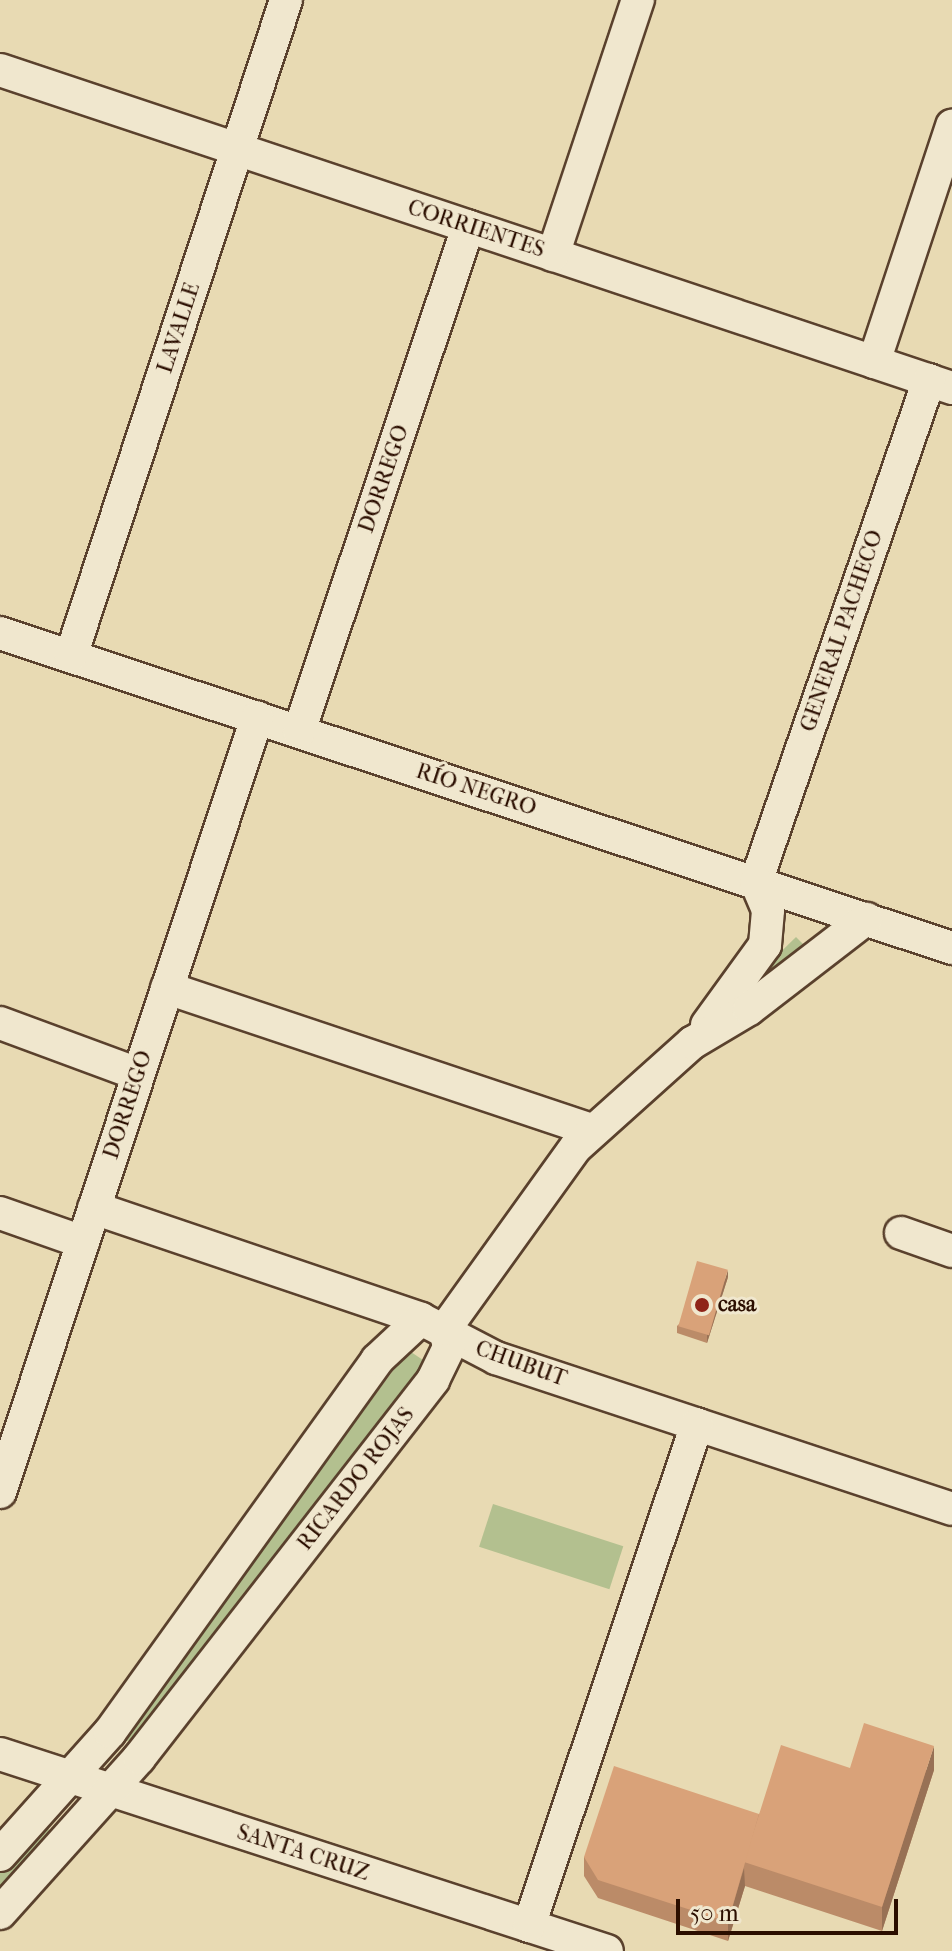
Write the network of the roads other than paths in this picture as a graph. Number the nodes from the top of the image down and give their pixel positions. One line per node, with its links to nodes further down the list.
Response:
1 (286, 0): 5 (street, LAVALLE)
2 (638, 0): 7 (street)
3 (0, 70): 5 (street, CORRIENTES)
4 (952, 126): 8 (street)
5 (237, 149): 6 (street, CORRIENTES); 11 (street, LAVALLE)
6 (468, 227): 7 (street, CORRIENTES); 13 (street, DORREGO)
7 (553, 255): 8 (street, CORRIENTES)
8 (874, 362): 9 (street, CORRIENTES)
9 (940, 384): 14 (street, GENERAL PACHECO)
10 (0, 633): 11 (street, RÍO NEGRO)
11 (71, 656): 12 (street, RÍO NEGRO)
12 (257, 718): 13 (street, RÍO NEGRO); 17 (street, DORREGO)
13 (299, 732): 14 (street, RÍO NEGRO)
14 (756, 882): 15 (street, RÍO NEGRO); 19 (street, RICARDO ROJAS)
15 (866, 919): 16 (street, RÍO NEGRO); 19 (street, RICARDO ROJAS)
16 (952, 948)
17 (167, 988): 20 (street, DORREGO); 21 (street)
18 (0, 1023): 20 (street)
19 (692, 1043): 21 (street, RICARDO ROJAS)
20 (138, 1074): 22 (street, DORREGO)
21 (591, 1130): 27 (street, RICARDO ROJAS)
22 (94, 1208): 25 (street, DORREGO); 27 (street, CHUBUT)
23 (0, 1213): 25 (street)
24 (901, 1233): 26 (street)
25 (83, 1242): 29 (street, DORREGO)
26 (952, 1251)
27 (433, 1324): 28 (street, CHUBUT); 32 (street, RICARDO ROJAS); 33 (street, RICARDO ROJAS)
28 (697, 1424): 30 (street, CHUBUT); 36 (street)
29 (0, 1492)
30 (952, 1509)
31 (0, 1754): 32 (street, SANTA CRUZ)
32 (71, 1778): 33 (street, SANTA CRUZ); 34 (street, RICARDO ROJAS)
33 (111, 1792): 35 (street, RICARDO ROJAS); 36 (street, SANTA CRUZ)
34 (0, 1855)
35 (0, 1913)
36 (529, 1926): 37 (street, SANTA CRUZ)
37 (607, 1951)

